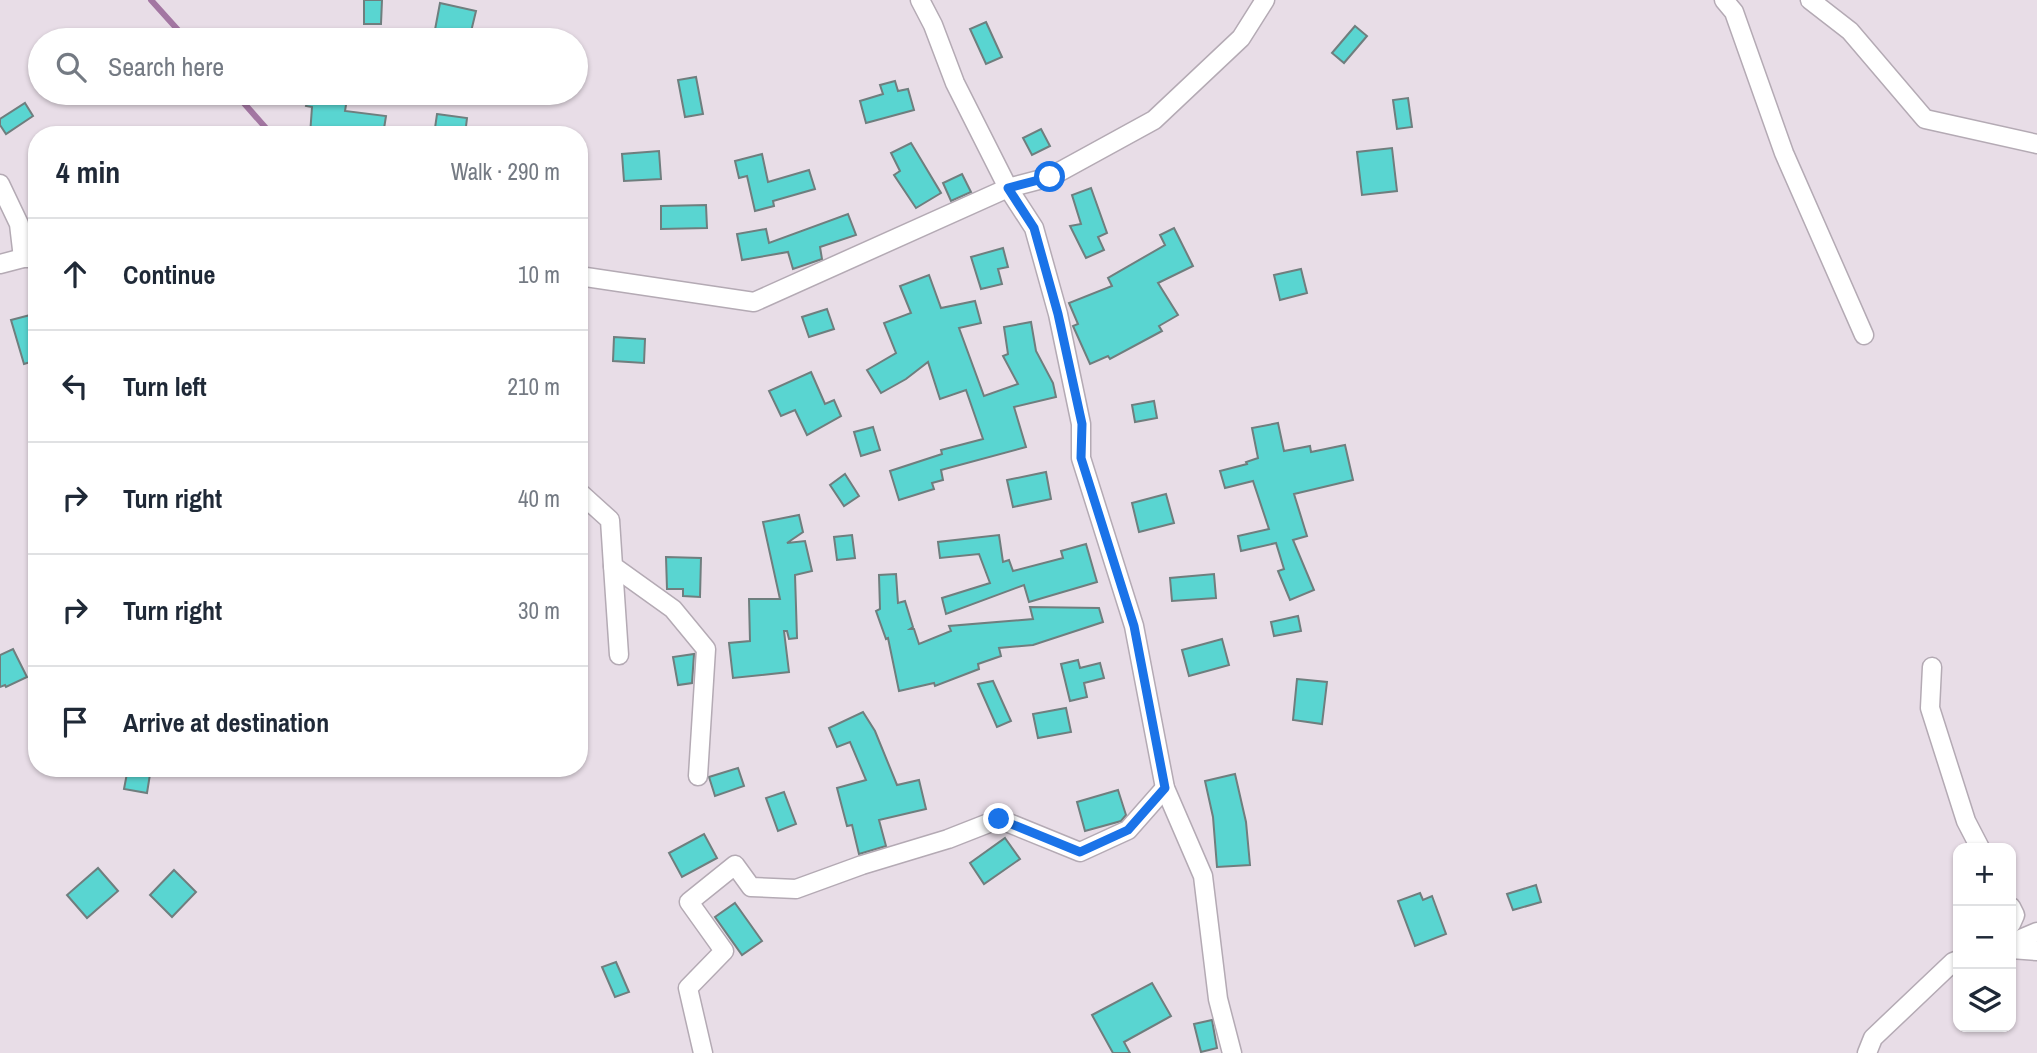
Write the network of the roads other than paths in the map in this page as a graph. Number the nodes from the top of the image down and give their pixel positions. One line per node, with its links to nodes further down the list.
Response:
1 (920, 0): 7 (street)
2 (1265, 0): 7 (street)
3 (1724, 0): 12 (street)
4 (1810, 0): 5 (street)
5 (2037, 144)
6 (0, 184): 8 (street)
7 (1008, 188): 11 (street); 18 (street)
8 (28, 252)
9 (28, 258): 10 (street)
10 (0, 264)
11 (588, 277)
12 (1864, 334)
13 (588, 500): 14 (street)
14 (613, 566): 15 (street); 17 (street)
15 (619, 655)
16 (1932, 667): 19 (street)
17 (698, 776)
18 (1165, 788): 25 (street); 26 (street)
19 (1977, 843)
20 (2037, 932): 21 (street)
21 (2016, 941)
22 (2016, 949): 23 (street)
23 (2037, 951)
24 (1953, 962): 27 (street)
25 (703, 1053)
26 (1232, 1053)
27 (1867, 1053)

